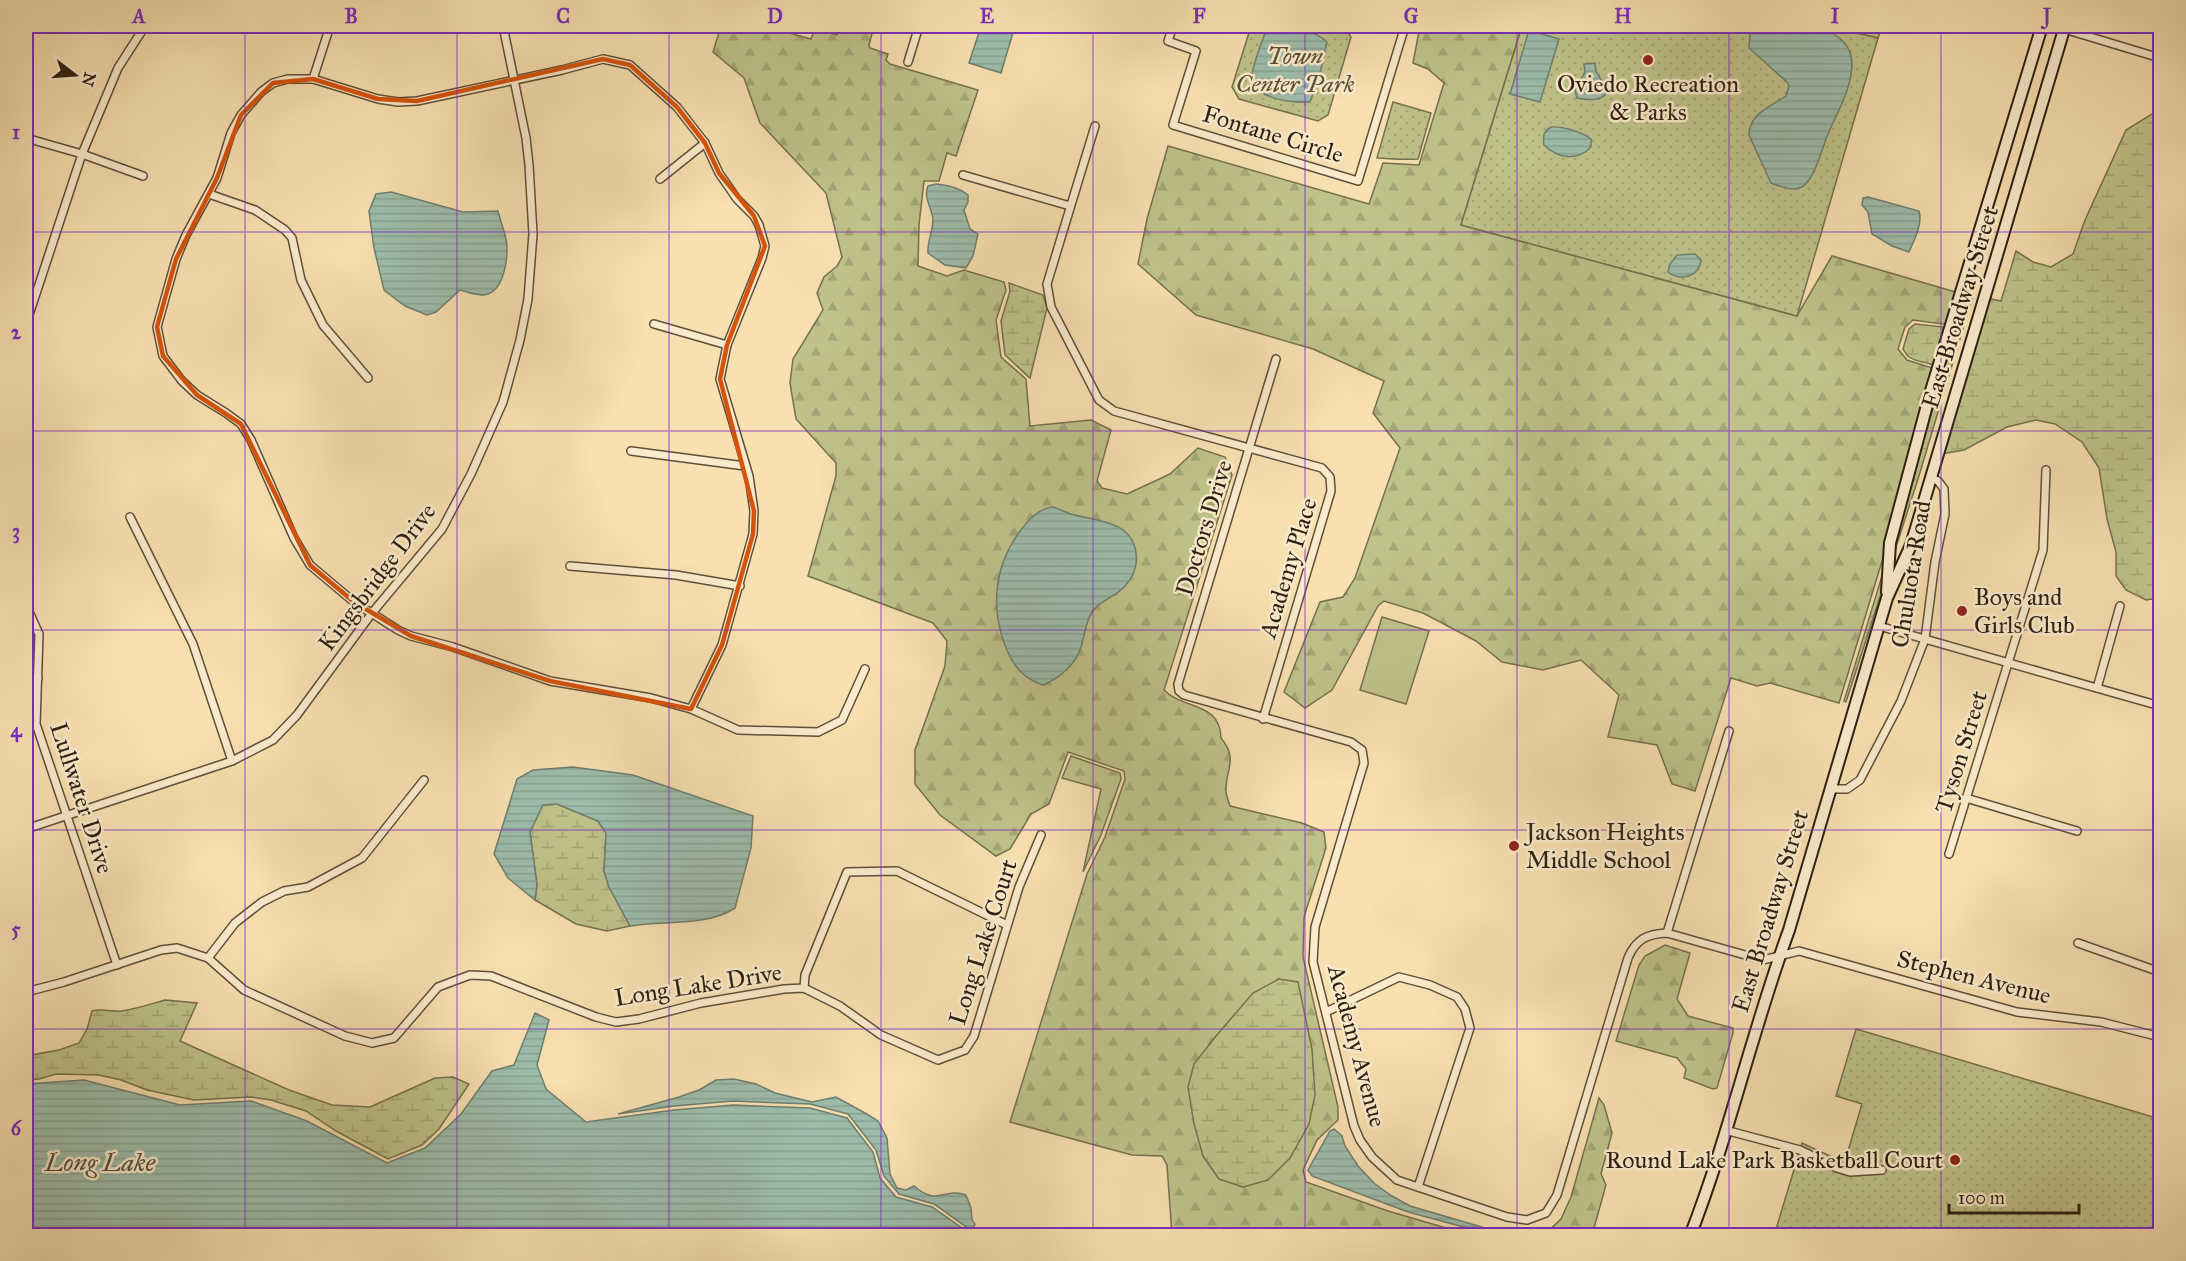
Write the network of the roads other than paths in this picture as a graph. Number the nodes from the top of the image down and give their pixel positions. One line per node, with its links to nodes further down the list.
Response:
1 (145, 26): 16 (street)
2 (330, 26): 11 (street)
3 (502, 26): 12 (street, Kingsbridge Drive)
4 (919, 26): 10 (street)
5 (1173, 26): 6 (street, Fontane Circle)
6 (1405, 26)
7 (2042, 26): 35 (main road, East Broadway Street)
8 (2063, 26): 9 (street); 31 (main road, East Broadway Street)
9 (2160, 57)
10 (908, 63)
11 (313, 79): 12 (street); 20 (street)
12 (514, 80): 15 (street); 38 (street, Kingsbridge Drive)
13 (1095, 126): 21 (street, Doctors Drive)
14 (26, 138): 16 (street)
15 (705, 143): 19 (street); 24 (street)
16 (82, 154): 18 (street); 22 (street)
17 (963, 175): 21 (street)
18 (143, 176)
19 (660, 179)
20 (209, 194): 26 (street); 38 (street)
21 (1070, 206): 27 (street, Doctors Drive)
22 (26, 324)
23 (654, 324): 24 (street)
24 (727, 345): 29 (street)
25 (1276, 359): 27 (street)
26 (368, 378)
27 (1249, 448): 48 (street, Academy Place); 48 (street, Doctors Drive)
28 (632, 451): 29 (street)
29 (745, 466): 34 (street)
30 (2046, 470): 41 (street, Tyson Street)
31 (1931, 478): 35 (main road, East Broadway Street); 40 (street, Chuluota Road)
32 (130, 517): 50 (street)
33 (570, 566): 34 (street)
34 (740, 586): 47 (street)
35 (1887, 598): 39 (main road, East Broadway Street)
36 (26, 604): 44 (street, Lullwater Drive)
37 (2120, 606): 45 (street)
38 (372, 613): 47 (street); 50 (street, Kingsbridge Drive)
39 (1879, 626): 40 (street); 52 (main road, East Broadway Street)
40 (1925, 639): 41 (street); 52 (street, Chuluota Road)
41 (2009, 662): 45 (street); 53 (street, Tyson Street)
42 (865, 669): 47 (street)
43 (26, 678): 44 (street)
44 (38, 678): 54 (street, Lullwater Drive)
45 (2097, 688): 46 (street)
46 (2160, 706)
47 (691, 709)
48 (1263, 719): 69 (street, Academy Avenue)
49 (1729, 731): 60 (street)
50 (232, 761): 54 (street, Kingsbridge Drive)
51 (424, 780): 63 (street)
52 (1830, 789): 62 (main road, East Broadway Street)
53 (1966, 798): 56 (street); 58 (street, Tyson Street)
54 (67, 817): 55 (street, Kingsbridge Drive); 65 (street, Lullwater Drive)
55 (26, 830)
56 (2077, 831)
57 (1041, 835): 59 (street, Long Lake Court)
58 (1949, 854)
59 (1007, 925): 67 (street); 71 (street, Long Lake Court)
60 (1667, 933): 62 (street); 74 (street, Academy Avenue)
61 (2078, 943): 66 (street)
62 (1780, 955): 70 (street, Stephen Avenue); 72 (main road, East Broadway Street)
63 (208, 958): 65 (street, Long Lake Drive); 67 (street, Long Lake Drive)
64 (2160, 958): 66 (street)
65 (117, 965): 68 (street, Long Lake Drive)
66 (2158, 972)
67 (804, 988): 71 (street, Long Lake Drive)
68 (26, 992)
69 (1326, 1012): 74 (street, Academy Avenue); 74 (street)
70 (2160, 1037)
71 (955, 1054)
72 (1725, 1130): 73 (street); 75 (main road, East Broadway Street)
73 (1882, 1170)
74 (1418, 1187)
75 (1689, 1236)

